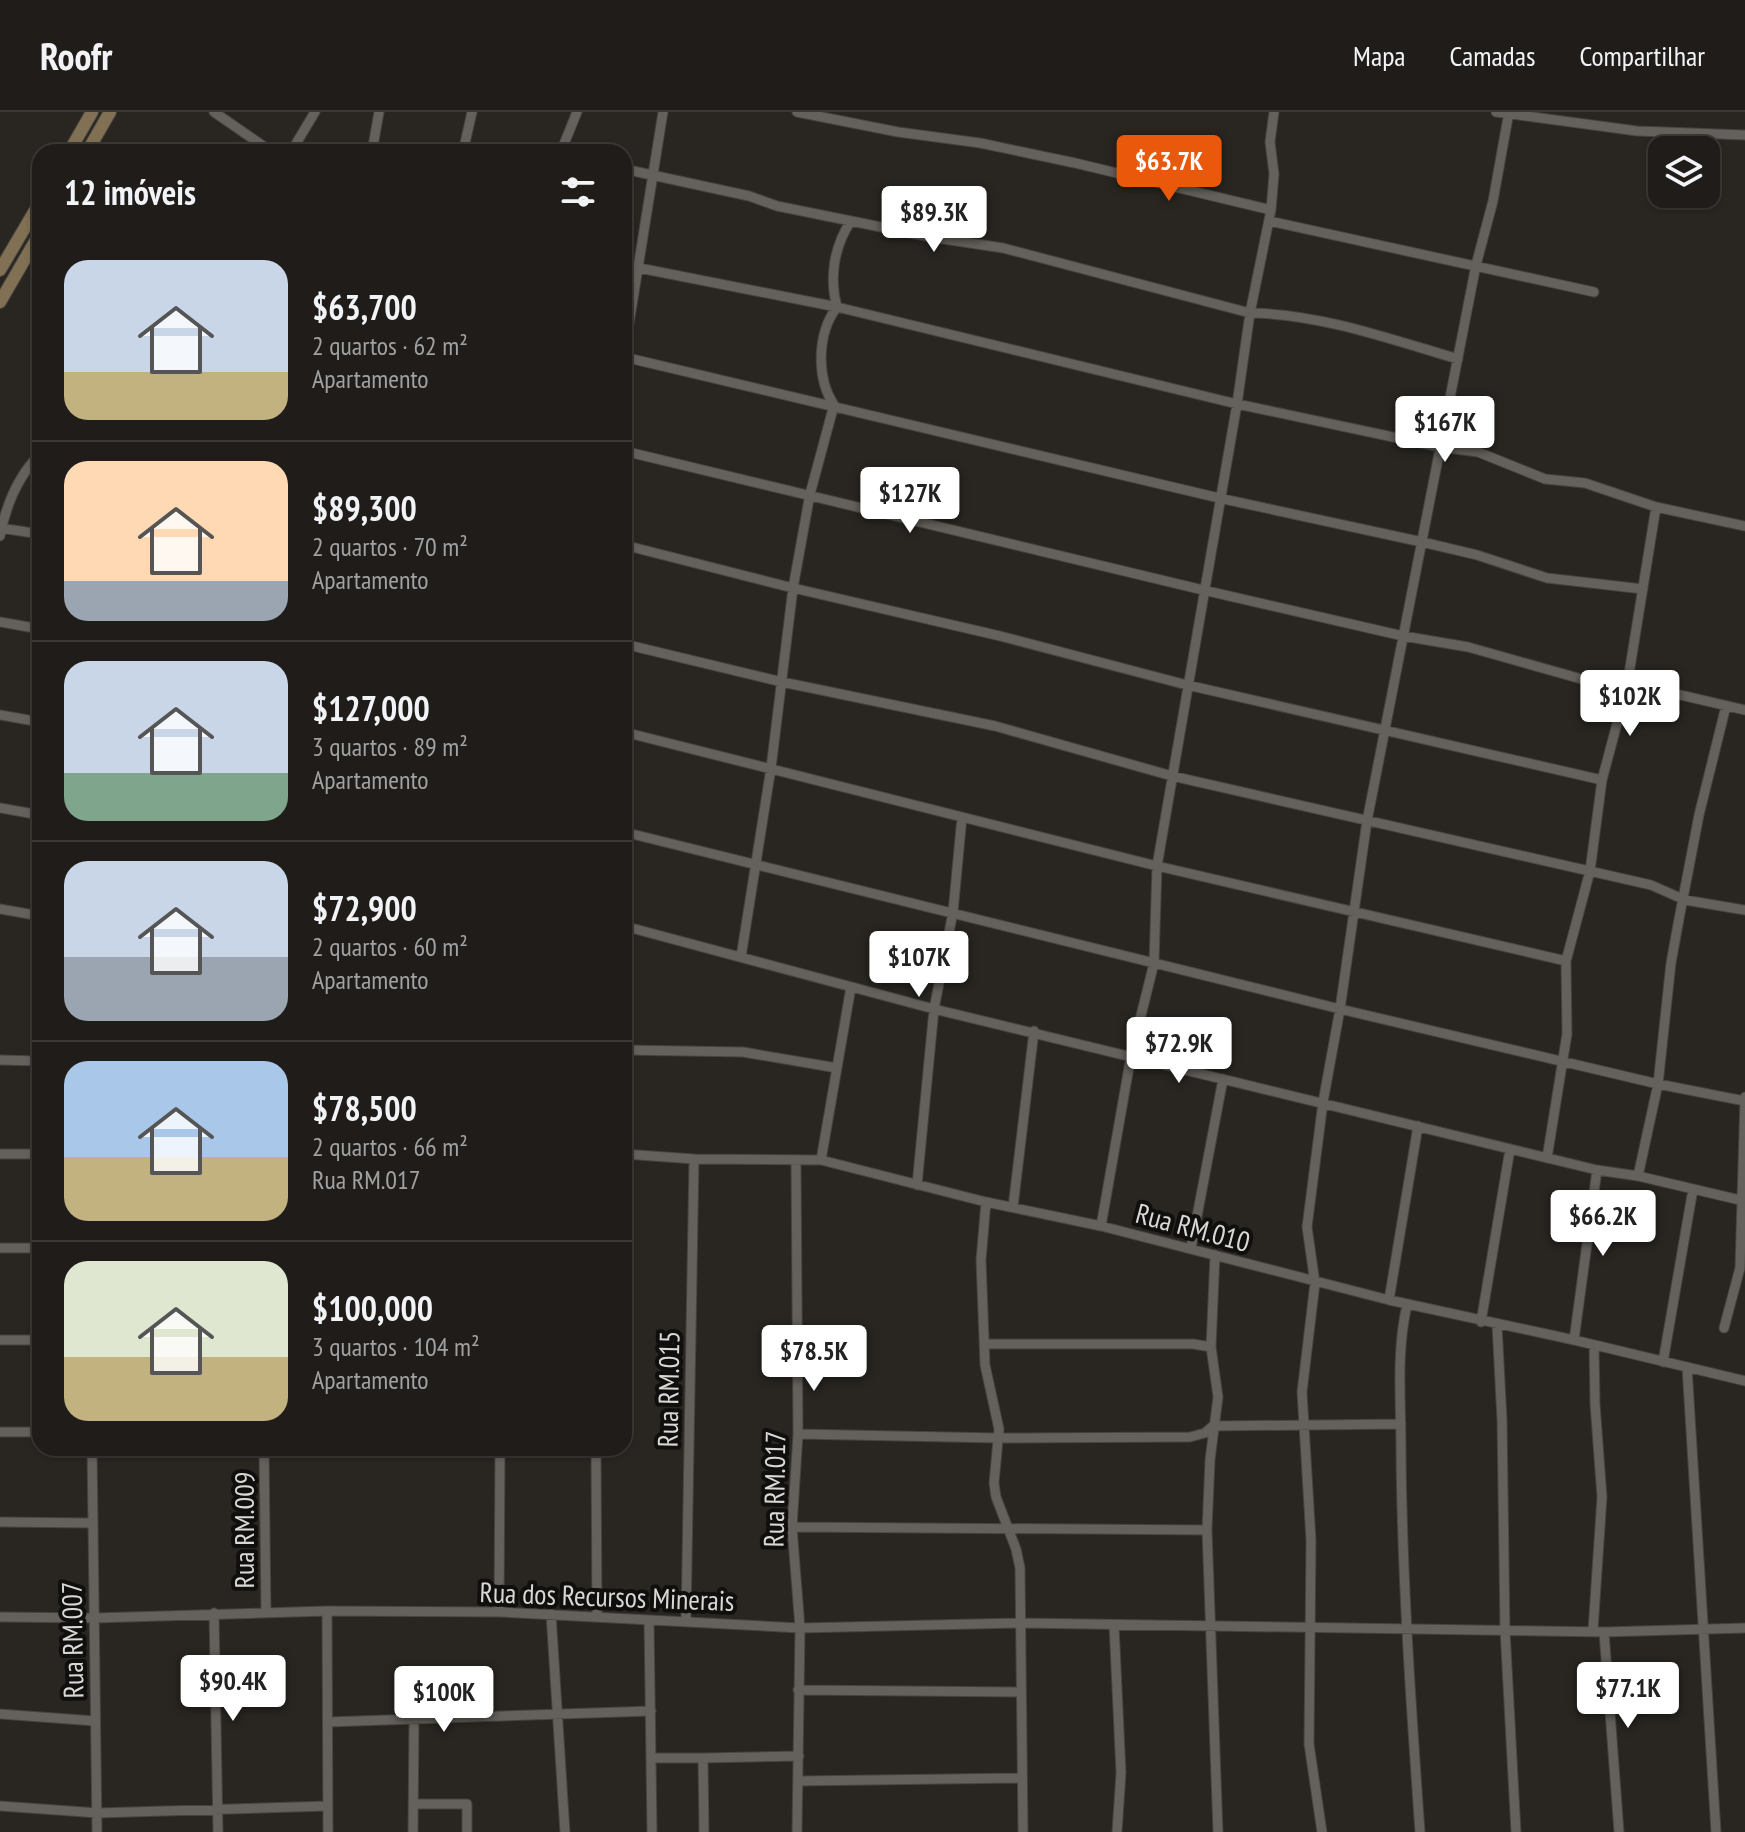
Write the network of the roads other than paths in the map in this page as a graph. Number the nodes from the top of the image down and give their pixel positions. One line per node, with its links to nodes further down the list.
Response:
1 (92, 112): 14 (street)
2 (214, 112): 16 (street)
3 (315, 112): 17 (street)
4 (379, 112): 18 (street)
5 (472, 112): 19 (street)
6 (577, 112): 20 (street)
7 (663, 112): 22 (street)
8 (797, 112): 24 (street)
9 (1274, 112): 24 (street)
10 (1496, 112): 12 (street)
11 (108, 113): 15 (street)
12 (1509, 113): 13 (street); 27 (street)
13 (1745, 135)
14 (74, 144)
15 (91, 144)
16 (260, 144)
17 (296, 144)
18 (373, 144)
19 (465, 144)
20 (564, 144)
21 (632, 171): 22 (street)
22 (655, 176): 25 (street); 29 (street)
23 (32, 216): 30 (street)
24 (1270, 216): 27 (street); 35 (street)
25 (851, 221): 33 (street); 35 (street)
26 (32, 247): 32 (street)
27 (1476, 265): 31 (street); 37 (street)
28 (632, 266): 29 (street)
29 (640, 268): 33 (street); 34 (street)
30 (0, 270)
31 (1594, 292)
32 (0, 302)
33 (837, 307): 38 (street); 39 (street)
34 (632, 312)
35 (1250, 313): 37 (street); 38 (street)
36 (632, 358): 39 (street)
37 (1458, 359): 40 (street)
38 (1237, 404): 40 (street); 44 (street)
39 (834, 405): 43 (street); 44 (street)
40 (1440, 447): 45 (street); 49 (street)
41 (632, 453): 43 (street)
42 (32, 464): 47 (street)
43 (810, 494): 51 (street); 53 (street)
44 (1219, 498): 49 (street); 53 (street)
45 (1656, 507): 46 (street); 52 (street)
46 (1745, 526)
47 (1, 531): 48 (street)
48 (32, 533)
49 (1422, 542): 52 (street); 56 (street)
50 (632, 547): 51 (street)
51 (793, 588): 58 (street); 59 (street)
52 (1643, 589): 60 (street)
53 (1203, 590): 56 (street); 59 (street)
54 (0, 622): 55 (street)
55 (32, 628)
56 (1403, 636): 60 (street); 65 (street)
57 (632, 646): 58 (street)
58 (782, 682): 67 (street); 68 (street)
59 (1187, 685): 65 (street); 68 (street)
60 (1627, 686): 61 (street); 69 (street)
61 (1726, 706): 62 (street); 78 (street)
62 (1745, 710)
63 (0, 715): 64 (street)
64 (32, 721)
65 (1384, 729): 69 (street); 73 (street)
66 (632, 734): 67 (street)
67 (771, 768): 72 (street); 75 (street)
68 (1172, 776): 73 (street); 76 (street)
69 (1602, 780): 77 (street)
70 (0, 808): 71 (street)
71 (32, 814)
72 (962, 817): 76 (street); 82 (street)
73 (1367, 821): 77 (street); 81 (street)
74 (632, 834): 75 (street)
75 (758, 866): 82 (street); 85 (street)
76 (1157, 866): 81 (street); 87 (street)
77 (1590, 871): 78 (street); 86 (street)
78 (1685, 900): 80 (street); 99 (street)
79 (0, 909): 83 (street)
80 (1745, 910)
81 (1353, 911): 86 (street); 90 (street)
82 (953, 912): 87 (street); 89 (street)
83 (32, 915)
84 (632, 928): 85 (street)
85 (741, 957): 88 (street)
86 (1566, 961): 96 (street)
87 (1154, 963): 90 (street); 93 (street)
88 (851, 987): 89 (street); 97 (street)
89 (934, 1009): 91 (street); 114 (street)
90 (1340, 1009): 96 (street); 102 (street)
91 (1034, 1031): 93 (street); 118 (street)
92 (632, 1050): 97 (street)
93 (1131, 1056): 98 (street); 119 (street)
94 (0, 1060): 95 (street)
95 (32, 1061)
96 (1563, 1061): 99 (street); 108 (street)
97 (837, 1068): 111 (street)
98 (1223, 1079): 102 (street); 122 (street)
99 (1658, 1084): 101 (street); 113 (street)
100 (1745, 1094): 101 (street)
101 (1745, 1101): 116 (street)
102 (1323, 1102): 103 (street); 124 (street)
103 (1418, 1126): 104 (street); 125 (street)
104 (1510, 1149): 108 (street); 127 (street)
105 (0, 1154): 106 (street)
106 (32, 1154)
107 (632, 1155): 109 (street, Rua RM.010)
108 (1547, 1158): 112 (street)
109 (694, 1159): 110 (street, Rua RM.010); 166 (street, Rua RM.015)
110 (796, 1160): 111 (street, Rua RM.010); 144 (street, Rua RM.017)
111 (821, 1160): 114 (street, Rua RM.010)
112 (1597, 1170): 113 (street); 132 (street)
113 (1638, 1176): 115 (street)
114 (917, 1185): 117 (street, Rua RM.010)
115 (1693, 1189): 116 (street); 136 (street)
116 (1744, 1201): 129 (street)
117 (986, 1202): 118 (street, Rua RM.010); 133 (street)
118 (1013, 1207): 119 (street, Rua RM.010)
119 (1101, 1226): 122 (street, Rua RM.010)
120 (0, 1248): 121 (street)
121 (32, 1248)
122 (1191, 1248): 123 (street, Rua RM.010)
123 (1215, 1255): 124 (street, Rua RM.010); 135 (street)
124 (1315, 1283): 125 (street, Rua RM.010); 139 (street)
125 (1389, 1300): 126 (street, Rua RM.010)
126 (1407, 1305): 127 (street, Rua RM.010); 140 (street)
127 (1481, 1322): 128 (street, Rua RM.010)
128 (1497, 1325): 132 (street, Rua RM.010); 175 (street)
129 (1724, 1328)
130 (0, 1340): 131 (street)
131 (32, 1340)
132 (1574, 1340): 134 (street, Rua RM.010)
133 (986, 1344): 135 (street); 146 (street)
134 (1594, 1345): 136 (street, Rua RM.010); 176 (street)
135 (1211, 1347): 141 (street)
136 (1663, 1362): 137 (street, Rua RM.010)
137 (1687, 1367): 138 (street, Rua RM.010); 173 (street)
138 (1745, 1381)
139 (1304, 1424): 140 (street); 141 (street); 172 (street)
140 (1401, 1424): 174 (street)
141 (1213, 1426): 145 (street); 151 (street)
142 (0, 1432): 143 (street)
143 (32, 1432)
144 (798, 1434): 146 (street); 154 (street, Rua RM.017)
145 (1190, 1437): 146 (street); 151 (street)
146 (998, 1438): 155 (street)
147 (92, 1456): 153 (street, Rua RM.007)
148 (264, 1456): 158 (street, Rua RM.009)
149 (500, 1456): 159 (street)
150 (596, 1456): 163 (street)
151 (1210, 1460): 156 (street)
152 (0, 1522): 153 (street)
153 (91, 1523): 164 (street, Rua RM.007)
154 (792, 1527): 155 (street); 170 (street, Rua RM.017)
155 (1008, 1529): 156 (street); 167 (street)
156 (1207, 1530): 169 (street)
157 (327, 1611): 158 (street, Rua dos Recursos Minerais); 159 (street, Rua dos Recursos Minerais); 184 (street)
158 (266, 1612): 160 (street, Rua dos Recursos Minerais)
159 (499, 1612): 161 (street, Rua dos Recursos Minerais)
160 (214, 1613): 164 (street, Rua dos Recursos Minerais); 193 (street)
161 (551, 1614): 163 (street, Rua dos Recursos Minerais); 181 (street)
162 (0, 1617): 164 (street, Rua dos Recursos Minerais)
163 (597, 1617): 165 (street, Rua dos Recursos Minerais)
164 (94, 1618): 183 (street, Rua RM.007)
165 (649, 1620): 166 (street, Rua dos Recursos Minerais); 179 (street)
166 (686, 1620): 170 (street, Rua dos Recursos Minerais)
167 (1021, 1623): 168 (street, Rua dos Recursos Minerais); 170 (street, Rua dos Recursos Minerais); 178 (street)
168 (1114, 1625): 169 (street, Rua dos Recursos Minerais); 205 (street)
169 (1212, 1627): 172 (street, Rua dos Recursos Minerais); 206 (street)
170 (800, 1628): 177 (street, Rua RM.017)
171 (1745, 1628): 173 (street, Rua dos Recursos Minerais)
172 (1312, 1629): 174 (street, Rua dos Recursos Minerais); 207 (street)
173 (1705, 1629): 176 (street, Rua dos Recursos Minerais); 211 (street)
174 (1406, 1630): 175 (street, Rua dos Recursos Minerais); 208 (street)
175 (1505, 1630): 176 (street, Rua dos Recursos Minerais); 209 (street)
176 (1598, 1631): 210 (street)
177 (798, 1690): 178 (street); 185 (street, Rua RM.017)
178 (1020, 1692): 188 (street)
179 (651, 1711): 181 (street); 186 (street)
180 (0, 1714): 183 (street)
181 (559, 1714): 182 (street); 200 (street)
182 (414, 1719): 184 (street); 190 (street)
183 (95, 1721): 194 (street, Rua RM.007)
184 (328, 1722): 192 (street)
185 (799, 1756): 187 (street); 189 (street, Rua RM.017)
186 (652, 1758): 187 (street); 201 (street)
187 (703, 1758): 202 (street)
188 (1022, 1778): 189 (street); 204 (street)
189 (799, 1781): 203 (street, Rua RM.017)
190 (414, 1804): 198 (street); 199 (street)
191 (0, 1806): 194 (street)
192 (328, 1806): 193 (street); 197 (street)
193 (218, 1810): 194 (street); 196 (street)
194 (98, 1813): 195 (street, Rua RM.007)
195 (97, 1832)
196 (218, 1832)
197 (328, 1832)
198 (413, 1832)
199 (467, 1832)
200 (565, 1832)
201 (652, 1832)
202 (704, 1832)
203 (797, 1832)
204 (1023, 1832)
205 (1117, 1832)
206 (1218, 1832)
207 (1322, 1832)
208 (1420, 1832)
209 (1516, 1832)
210 (1619, 1832)
211 (1716, 1832)

